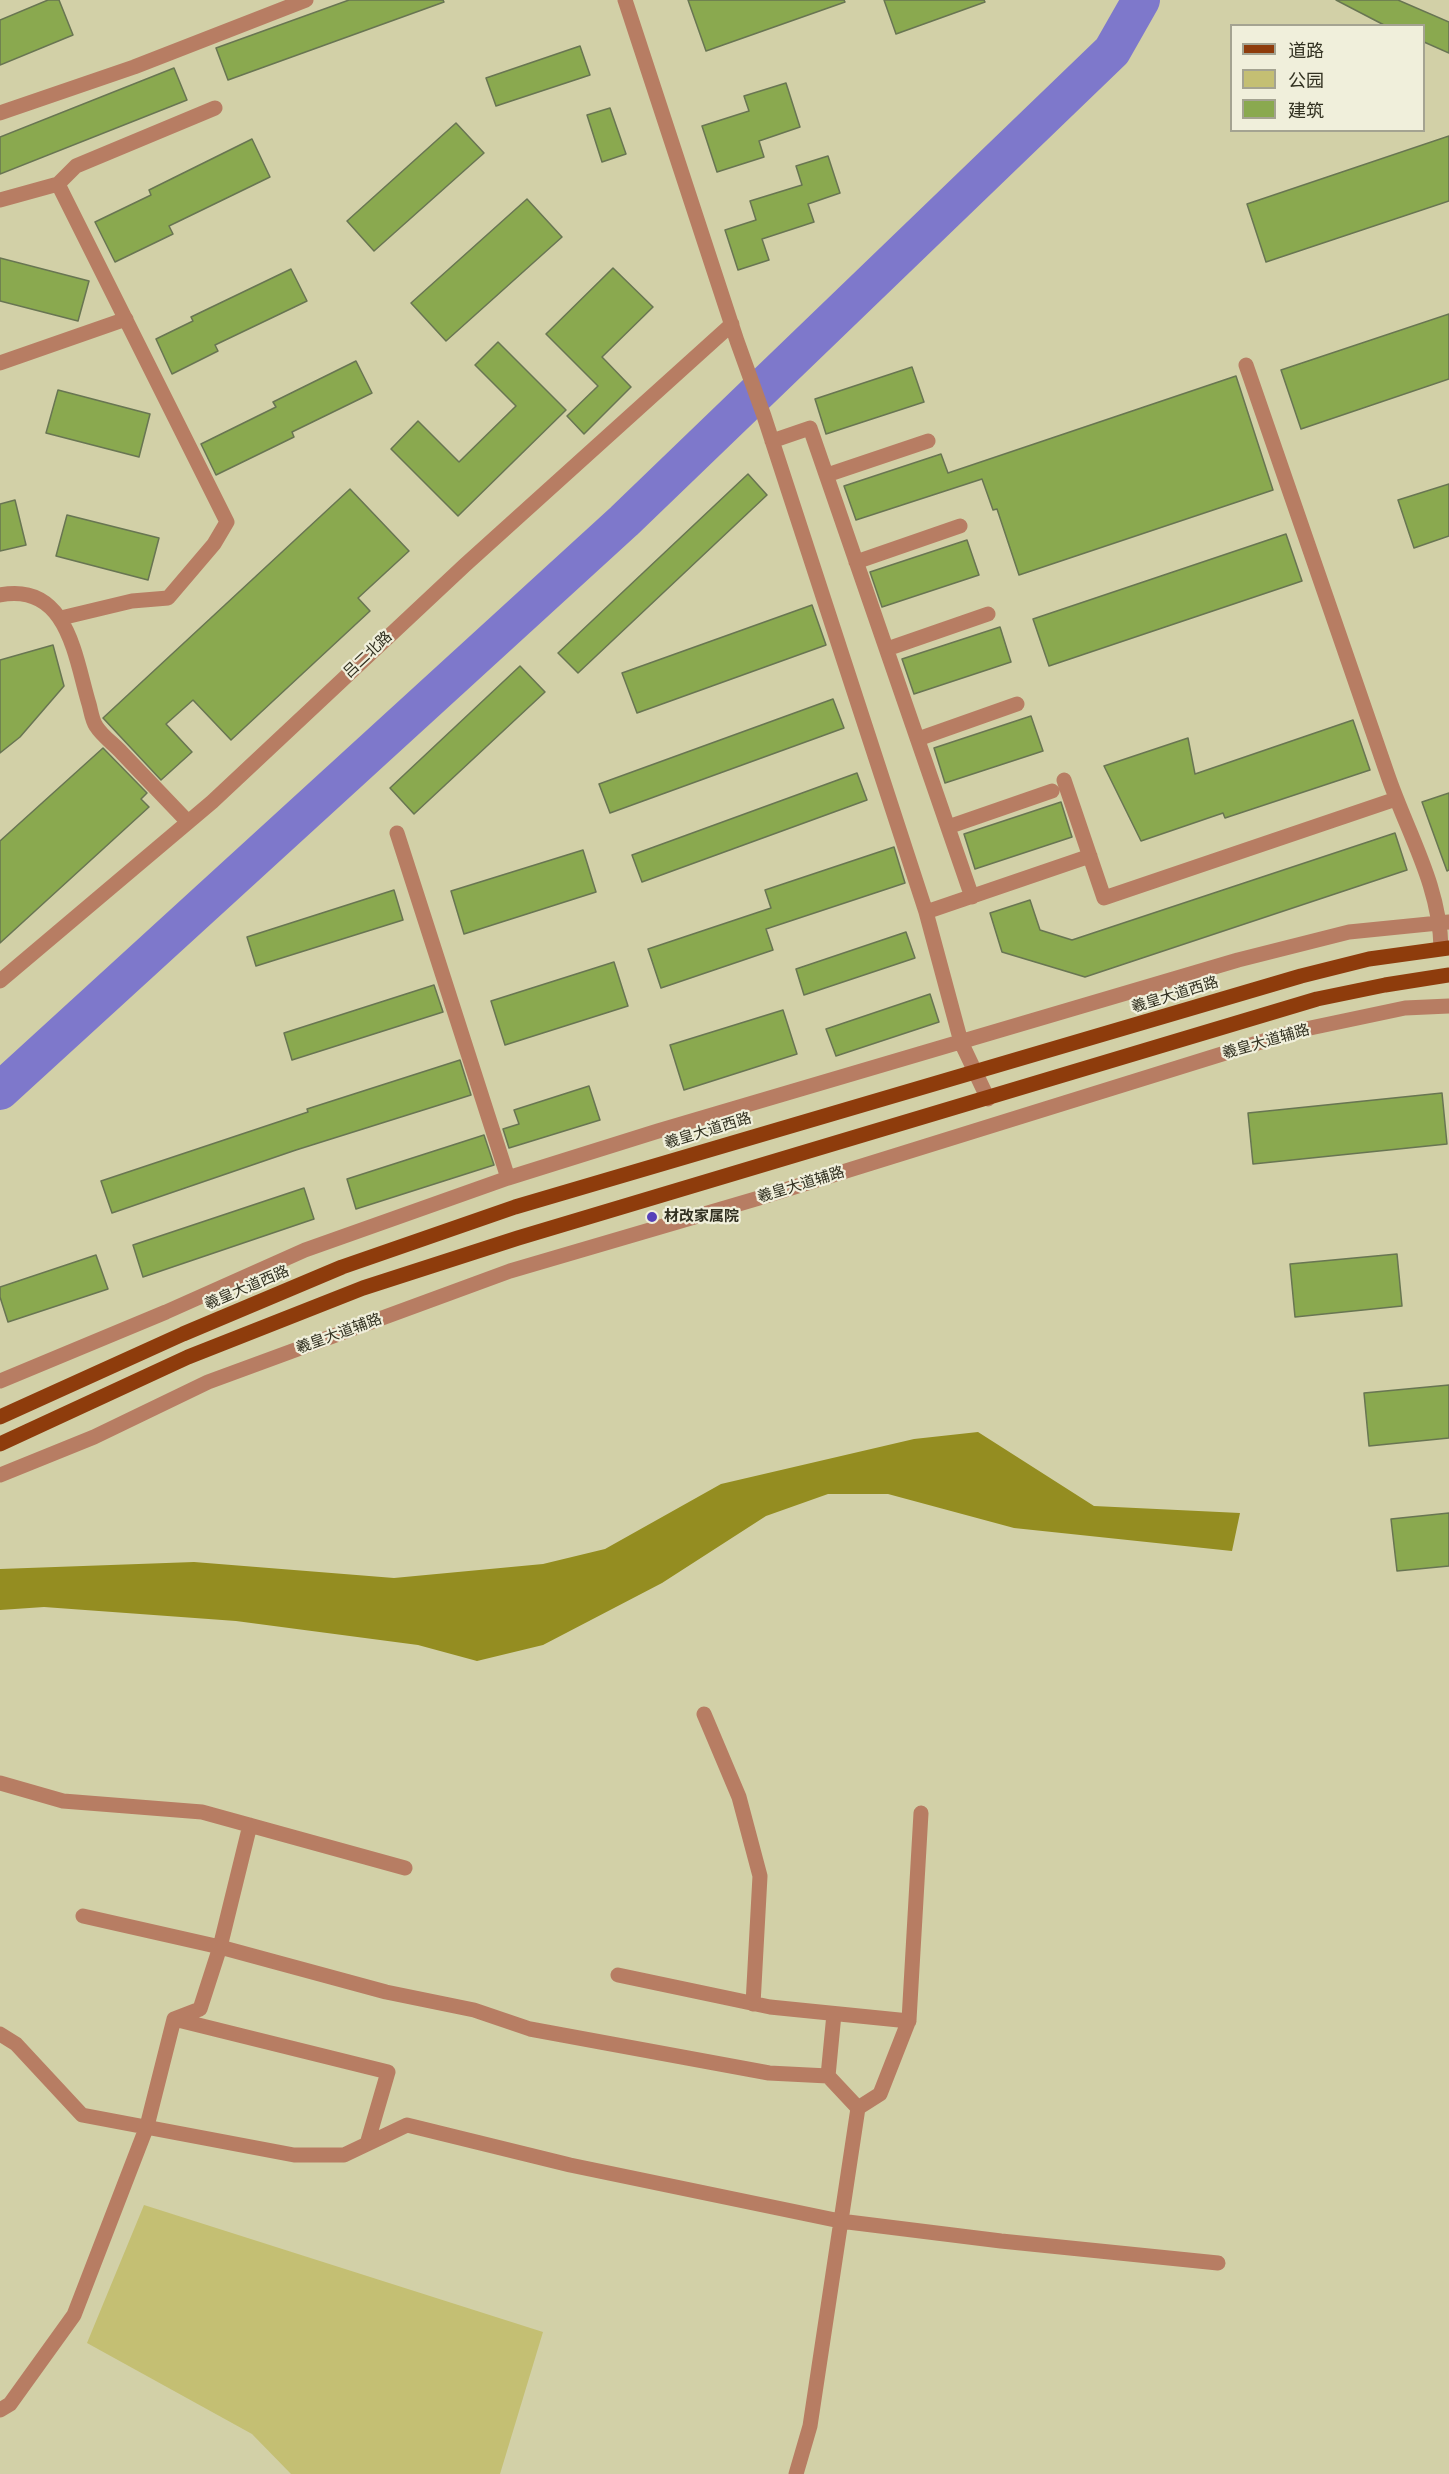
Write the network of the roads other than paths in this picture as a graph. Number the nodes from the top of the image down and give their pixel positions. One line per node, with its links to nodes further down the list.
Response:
1 (306, 0): 4 (street)
2 (625, 0): 8 (street)
3 (215, 108): 5 (street)
4 (0, 113)
5 (58, 184): 6 (street); 7 (street)
6 (0, 200)
7 (126, 319): 9 (street); 18 (street)
8 (732, 324): 11 (street); 25 (street, 吕二北路)
9 (0, 363)
10 (1245, 365): 24 (street)
11 (772, 441): 13 (street); 30 (street)
12 (928, 441): 13 (street)
13 (827, 476): 15 (street)
14 (960, 526): 15 (street)
15 (856, 562): 19 (street)
16 (0, 595): 18 (street)
17 (988, 614): 19 (street)
18 (61, 618): 25 (street)
19 (887, 649): 21 (street)
20 (1017, 704): 21 (street)
21 (918, 739): 26 (street)
22 (1064, 780): 28 (street)
23 (1052, 792): 26 (street)
24 (1396, 799): 28 (street); 31 (street)
25 (188, 822): 34 (street, 吕二北路)
26 (948, 827): 29 (street)
27 (397, 833): 39 (street)
28 (1090, 856): 29 (street)
29 (972, 897): 30 (street)
30 (926, 912): 36 (street)
31 (1445, 922): 32 (street); 36 (street)
32 (1445, 948): 37 (main road, 羲皇大道西路)
33 (1449, 975): 38 (main road)
34 (0, 981)
35 (1449, 1006): 43 (street, 羲皇大道辅路)
36 (961, 1042): 37 (street); 39 (street)
37 (976, 1073): 38 (street); 41 (main road, 羲皇大道西路)
38 (988, 1099): 42 (main road)
39 (508, 1178): 40 (street)
40 (0, 1381)
41 (0, 1417)
42 (0, 1444)
43 (0, 1475)
44 (704, 1714): 52 (street)
45 (0, 1784): 47 (street)
46 (921, 1813): 55 (street)
47 (250, 1825): 48 (street); 50 (street)
48 (405, 1868)
49 (83, 1916): 50 (street)
50 (220, 1947): 54 (street); 57 (street)
51 (618, 1975): 52 (street)
52 (753, 2004): 53 (street)
53 (834, 2013): 55 (street); 57 (street)
54 (174, 2019): 59 (street); 60 (street)
55 (909, 2021): 58 (street)
56 (0, 2034): 59 (street)
57 (828, 2076): 58 (street)
58 (858, 2108): 61 (street)
59 (147, 2126): 60 (street); 63 (street)
60 (367, 2144): 61 (street)
61 (840, 2221): 62 (street); 64 (street)
62 (1218, 2263)
63 (0, 2410)
64 (796, 2474)

